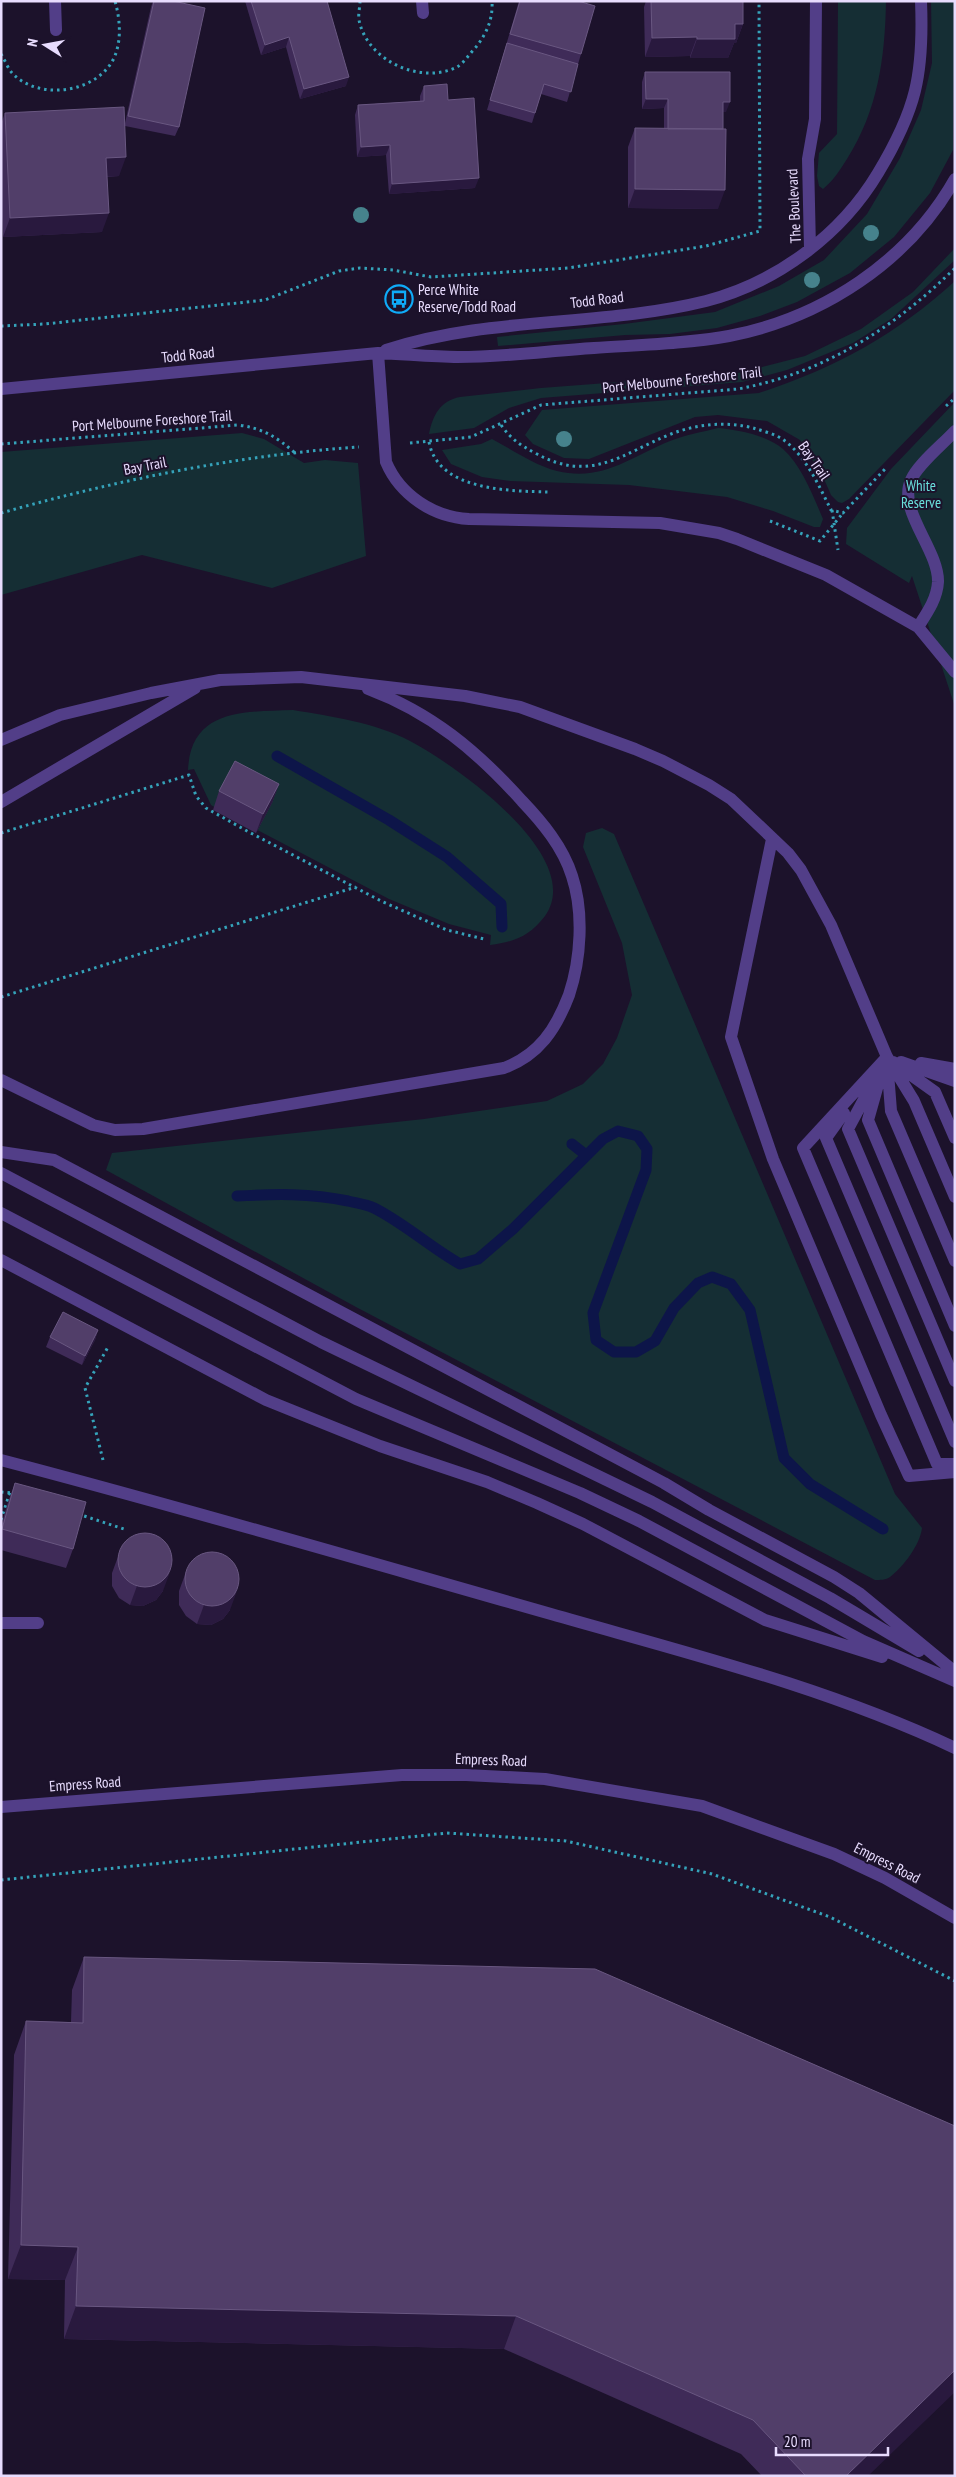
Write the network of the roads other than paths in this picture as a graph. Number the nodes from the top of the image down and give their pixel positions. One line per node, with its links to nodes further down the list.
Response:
1 (55, 1): 4 (street)
2 (816, 1): 6 (street, The Boulevard)
3 (921, 1): 6 (street, The Boulevard)
4 (56, 30)
5 (955, 179): 7 (street, Todd Road)
6 (810, 249): 7 (street, Todd Road)
7 (378, 352): 8 (street, Todd Road); 10 (street)
8 (1, 389)
9 (955, 431): 10 (street)
10 (918, 627): 11 (street)
11 (955, 672)
12 (347, 682): 13 (street); 16 (street); 20 (street)
13 (202, 684): 14 (street); 15 (street)
14 (1, 740)
15 (1, 802)
16 (772, 839): 17 (street); 34 (street)
17 (886, 1057): 18 (street); 19 (street); 21 (street); 22 (street); 25 (street); 28 (street); 29 (street); 30 (street); 31 (street); 33 (street)
18 (955, 1060)
19 (955, 1069)
20 (1, 1080)
21 (955, 1081)
22 (955, 1138)
23 (1, 1152): 37 (street)
24 (1, 1173): 37 (street)
25 (955, 1197)
26 (1, 1213): 38 (street)
27 (1, 1260): 38 (street)
28 (955, 1261)
29 (955, 1326)
30 (955, 1381)
31 (955, 1442)
32 (1, 1460): 39 (street)
33 (955, 1464)
34 (955, 1472)
35 (1, 1623): 36 (street)
36 (38, 1624)
37 (955, 1673)
38 (955, 1682)
39 (955, 1748)
40 (1, 1807): 41 (street, Empress Road)
41 (955, 1918)

